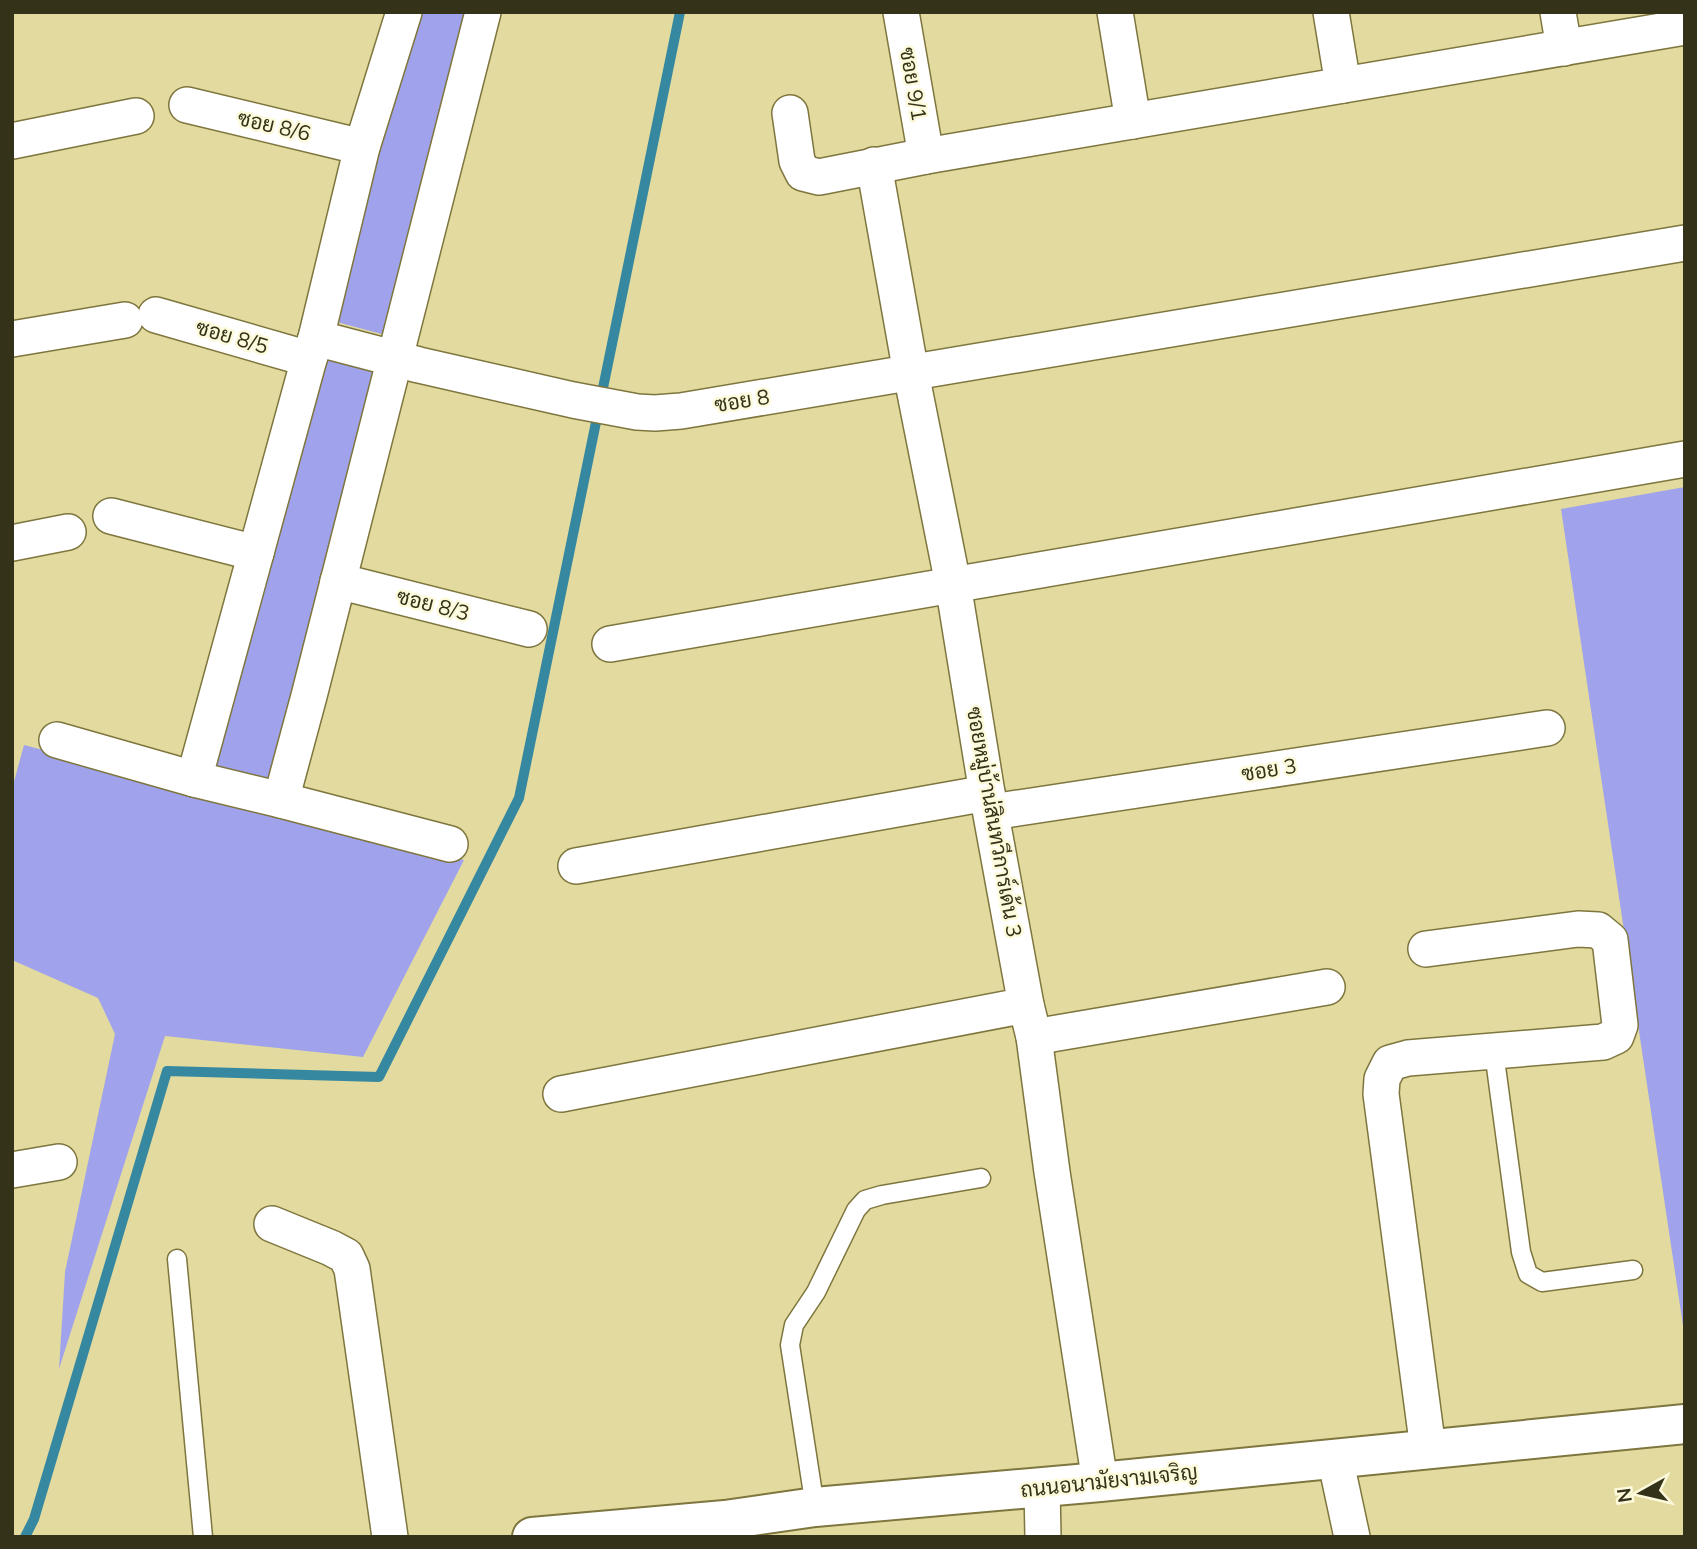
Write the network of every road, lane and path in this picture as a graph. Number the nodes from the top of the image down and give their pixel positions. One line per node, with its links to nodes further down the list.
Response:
1 (404, 12): 15 (street)
2 (484, 12): 21 (street)
3 (901, 12): 16 (street, ซอย 9/1)
4 (1115, 12): 13 (street)
5 (1331, 12): 9 (street)
6 (1558, 12): 8 (street)
7 (1685, 27): 8 (street)
8 (1564, 48): 9 (street)
9 (1343, 85): 13 (street)
10 (187, 105): 15 (street, ซอย 8/6)
11 (790, 113): 17 (street)
12 (136, 116): 14 (street)
13 (1133, 121): 16 (street)
14 (12, 141)
15 (362, 147): 20 (street)
16 (926, 156): 17 (street)
17 (874, 165): 22 (street, ซอยหมู่บ้าน่สินทวีการ์เด้น 3)
18 (1685, 243): 22 (street, ซอย 8)
19 (12, 339): 20 (street, ซอย 8/5)
20 (312, 348): 21 (street, ซอย 8/5); 27 (street)
21 (395, 359): 22 (street, ซอย 8); 28 (street)
22 (911, 373): 29 (street, ซอยหมู่บ้าน่สินทวีการ์เด้น 3)
23 (1685, 459): 29 (street)
24 (111, 516): 27 (street)
25 (68, 532): 26 (street)
26 (12, 543)
27 (256, 553): 34 (street)
28 (338, 581): 30 (street, ซอย 8/3); 35 (street)
29 (953, 584): 31 (street); 36 (street, ซอยหมู่บ้าน่สินทวีการ์เด้น 3)
30 (528, 629)
31 (610, 644)
32 (1547, 727): 36 (street, ซอย 3)
33 (57, 740): 34 (street)
34 (194, 779): 35 (street)
35 (281, 800): 37 (street)
36 (989, 802): 38 (street, ซอย 3); 41 (street, ซอยหมู่บ้าน่สินทวีการ์เด้น 3)
37 (450, 844)
38 (576, 866)
39 (1426, 949): 42 (street)
40 (1327, 987): 41 (street)
41 (1030, 1021): 43 (street); 53 (street, ซอยหมู่บ้าน่สินทวีการ์เด้น 3)
42 (1494, 1052): 49 (lane); 51 (street)
43 (561, 1094)
44 (59, 1162): 45 (street)
45 (12, 1170)
46 (981, 1178): 55 (lane)
47 (272, 1224): 57 (street)
48 (177, 1259): 56 (lane)
49 (1633, 1270)
50 (1684, 1428): 51 (street, ถนนอนามัยงามเจริญ)
51 (1428, 1449): 52 (street, ถนนอนามัยงามเจริญ)
52 (1335, 1458): 53 (street, ถนนอนามัยงามเจริญ); 60 (street)
53 (1100, 1482): 54 (street, ถนนอนามัยงามเจริญ)
54 (1042, 1488): 55 (street, ถนนอนามัยงามเจริญ); 59 (street)
55 (815, 1507): 58 (street, ถนนอนามัยงามเจริญ)
56 (203, 1537)
57 (390, 1537)
58 (532, 1537)
59 (1043, 1537)
60 (1352, 1537)

